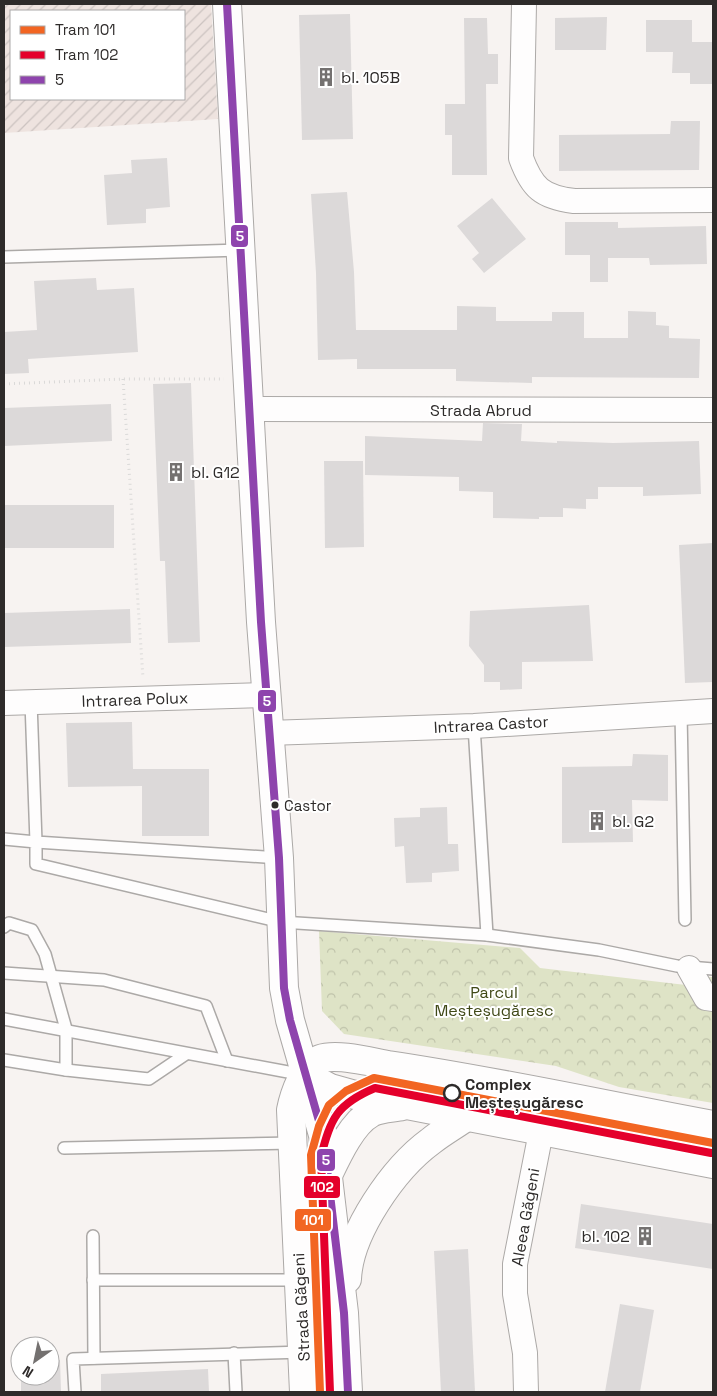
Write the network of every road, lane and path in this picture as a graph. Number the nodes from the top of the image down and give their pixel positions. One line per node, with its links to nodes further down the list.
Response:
1 (227, 4): 4 (main road)
2 (524, 4): 3 (street)
3 (713, 200)
4 (241, 250): 5 (lane); 7 (main road)
5 (4, 256)
6 (123, 379): 7 (path); 8 (path); 12 (path)
7 (248, 379): 9 (main road)
8 (4, 384)
9 (249, 409): 10 (street, Strada Abrud); 11 (main road)
10 (713, 410)
11 (266, 695): 12 (street, Intrarea Polux); 18 (main road)
12 (144, 699): 13 (street, Intrarea Polux)
13 (31, 702): 14 (street, Intrarea Polux); 20 (lane)
14 (4, 703)
15 (713, 712): 16 (street, Intrarea Castor)
16 (681, 713): 17 (street, Intrarea Castor); 22 (lane)
17 (474, 726): 18 (street, Intrarea Castor); 25 (lane)
18 (268, 733): 21 (main road)
19 (4, 839): 20 (lane)
20 (36, 842): 21 (lane); 23 (lane)
21 (279, 858): 23 (main road)
22 (684, 920)
23 (281, 922): 25 (lane); 37 (main road)
24 (5, 923): 29 (lane)
25 (487, 935): 26 (lane)
26 (689, 968): 27 (lane); 30 (street)
27 (713, 969)
28 (4, 973): 29 (lane)
29 (52, 978): 32 (lane); 35 (lane)
30 (713, 999)
31 (4, 1019): 32 (lane)
32 (66, 1029): 33 (lane); 36 (lane)
33 (186, 1054): 35 (lane); 36 (lane)
34 (4, 1060): 36 (lane)
35 (227, 1061): 37 (lane)
36 (66, 1070)
37 (306, 1075): 38 (main road); 40 (main road, Strada Găgeni); 42 (main road, Strada Găgeni); 45 (main road)
38 (406, 1105): 39 (main road); 45 (main road)
39 (466, 1117): 41 (main road); 49 (main road)
40 (713, 1125)
41 (541, 1132): 44 (main road); 57 (street, Aleea Găgeni)
42 (293, 1143): 43 (lane); 48 (main road, Strada Găgeni)
43 (64, 1148)
44 (713, 1164)
45 (328, 1175): 49 (main road)
46 (93, 1236): 47 (lane)
47 (93, 1280): 48 (lane); 52 (lane)
48 (300, 1280): 50 (main road, Strada Găgeni)
49 (344, 1313): 56 (main road)
50 (303, 1352): 51 (lane); 55 (main road, Strada Găgeni)
51 (234, 1353): 52 (lane); 54 (lane)
52 (94, 1358): 53 (lane)
53 (75, 1392)
54 (236, 1392)
55 (304, 1392)
56 (348, 1392)
57 (526, 1392)

